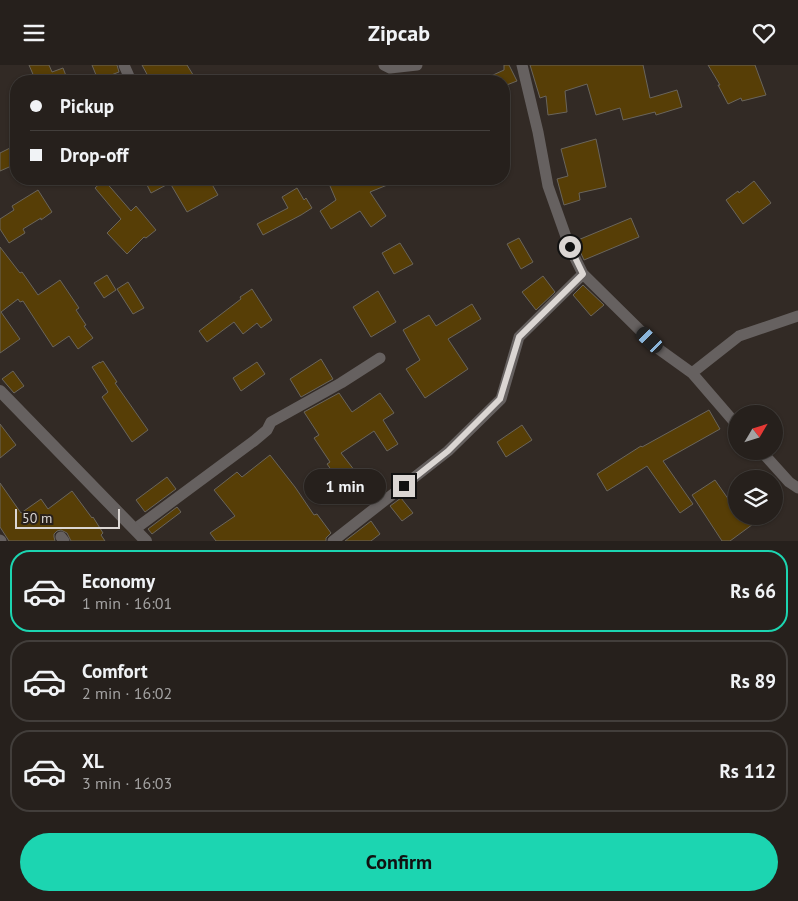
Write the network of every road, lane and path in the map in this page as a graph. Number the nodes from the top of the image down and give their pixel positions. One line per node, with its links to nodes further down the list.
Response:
1 (384, 65): 2 (street)
2 (416, 65)
3 (522, 65): 4 (street)
4 (583, 274): 7 (street); 14 (street)
5 (798, 316): 7 (street)
6 (380, 358): 12 (street)
7 (692, 373): 9 (street)
8 (0, 391): 12 (street)
9 (728, 415)
10 (769, 460): 11 (street)
11 (798, 488)
12 (135, 529): 13 (street)
13 (146, 541)
14 (333, 541)

